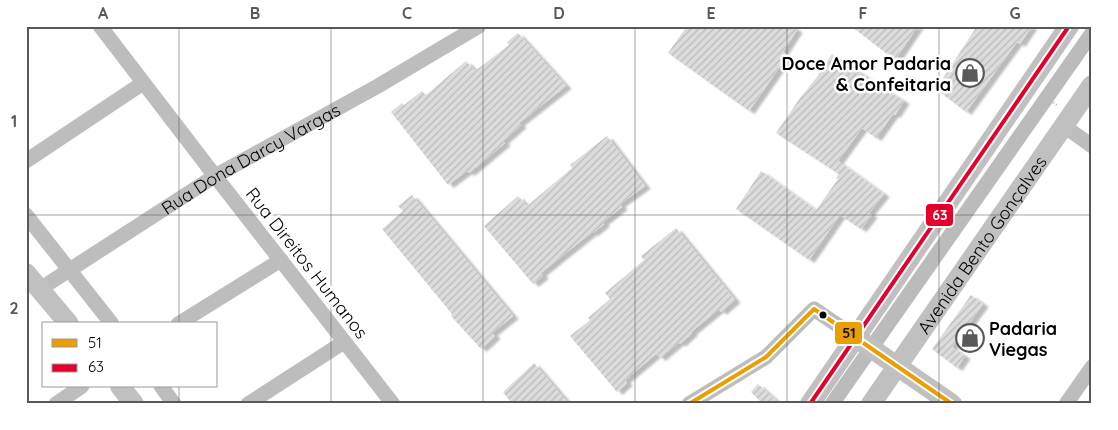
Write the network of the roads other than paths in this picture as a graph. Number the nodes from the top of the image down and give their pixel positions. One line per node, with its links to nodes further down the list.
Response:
1 (100, 26): 4 (street, Rua Direitos Humanos)
2 (479, 26): 9 (street, Rua Dona Darcy Vargas)
3 (1069, 26): 18 (main road)
4 (143, 83): 8 (street); 9 (street, Rua Direitos Humanos)
5 (1092, 86): 6 (main road, Avenida Bento Gonçalves)
6 (1067, 120): 7 (street); 20 (main road, Avenida Bento Gonçalves)
7 (1092, 146)
8 (26, 161)
9 (215, 176): 11 (street, Rua Direitos Humanos); 12 (street, Rua Dona Darcy Vargas)
10 (26, 215): 12 (street)
11 (281, 260): 17 (street); 19 (street, Rua Direitos Humanos)
12 (69, 270): 14 (street, Rua Dona Darcy Vargas); 16 (street)
13 (26, 273): 14 (main road)
14 (33, 293): 15 (main road)
15 (67, 322)
16 (110, 322)
17 (181, 322)
18 (862, 338): 20 (main road); 30 (street); 31 (main road)
19 (344, 342): 28 (street); 29 (street, Rua Direitos Humanos)
20 (895, 361): 32 (main road, Avenida Bento Gonçalves); 33 (main road)
21 (1092, 367): 34 (street)
22 (79, 388): 25 (street)
23 (122, 388): 26 (main road)
24 (162, 388): 27 (street)
25 (56, 404)
26 (134, 404)
27 (174, 404)
28 (248, 404)
29 (393, 404)
30 (690, 404)
31 (810, 404)
32 (871, 404)
33 (952, 404)
34 (1066, 404)

